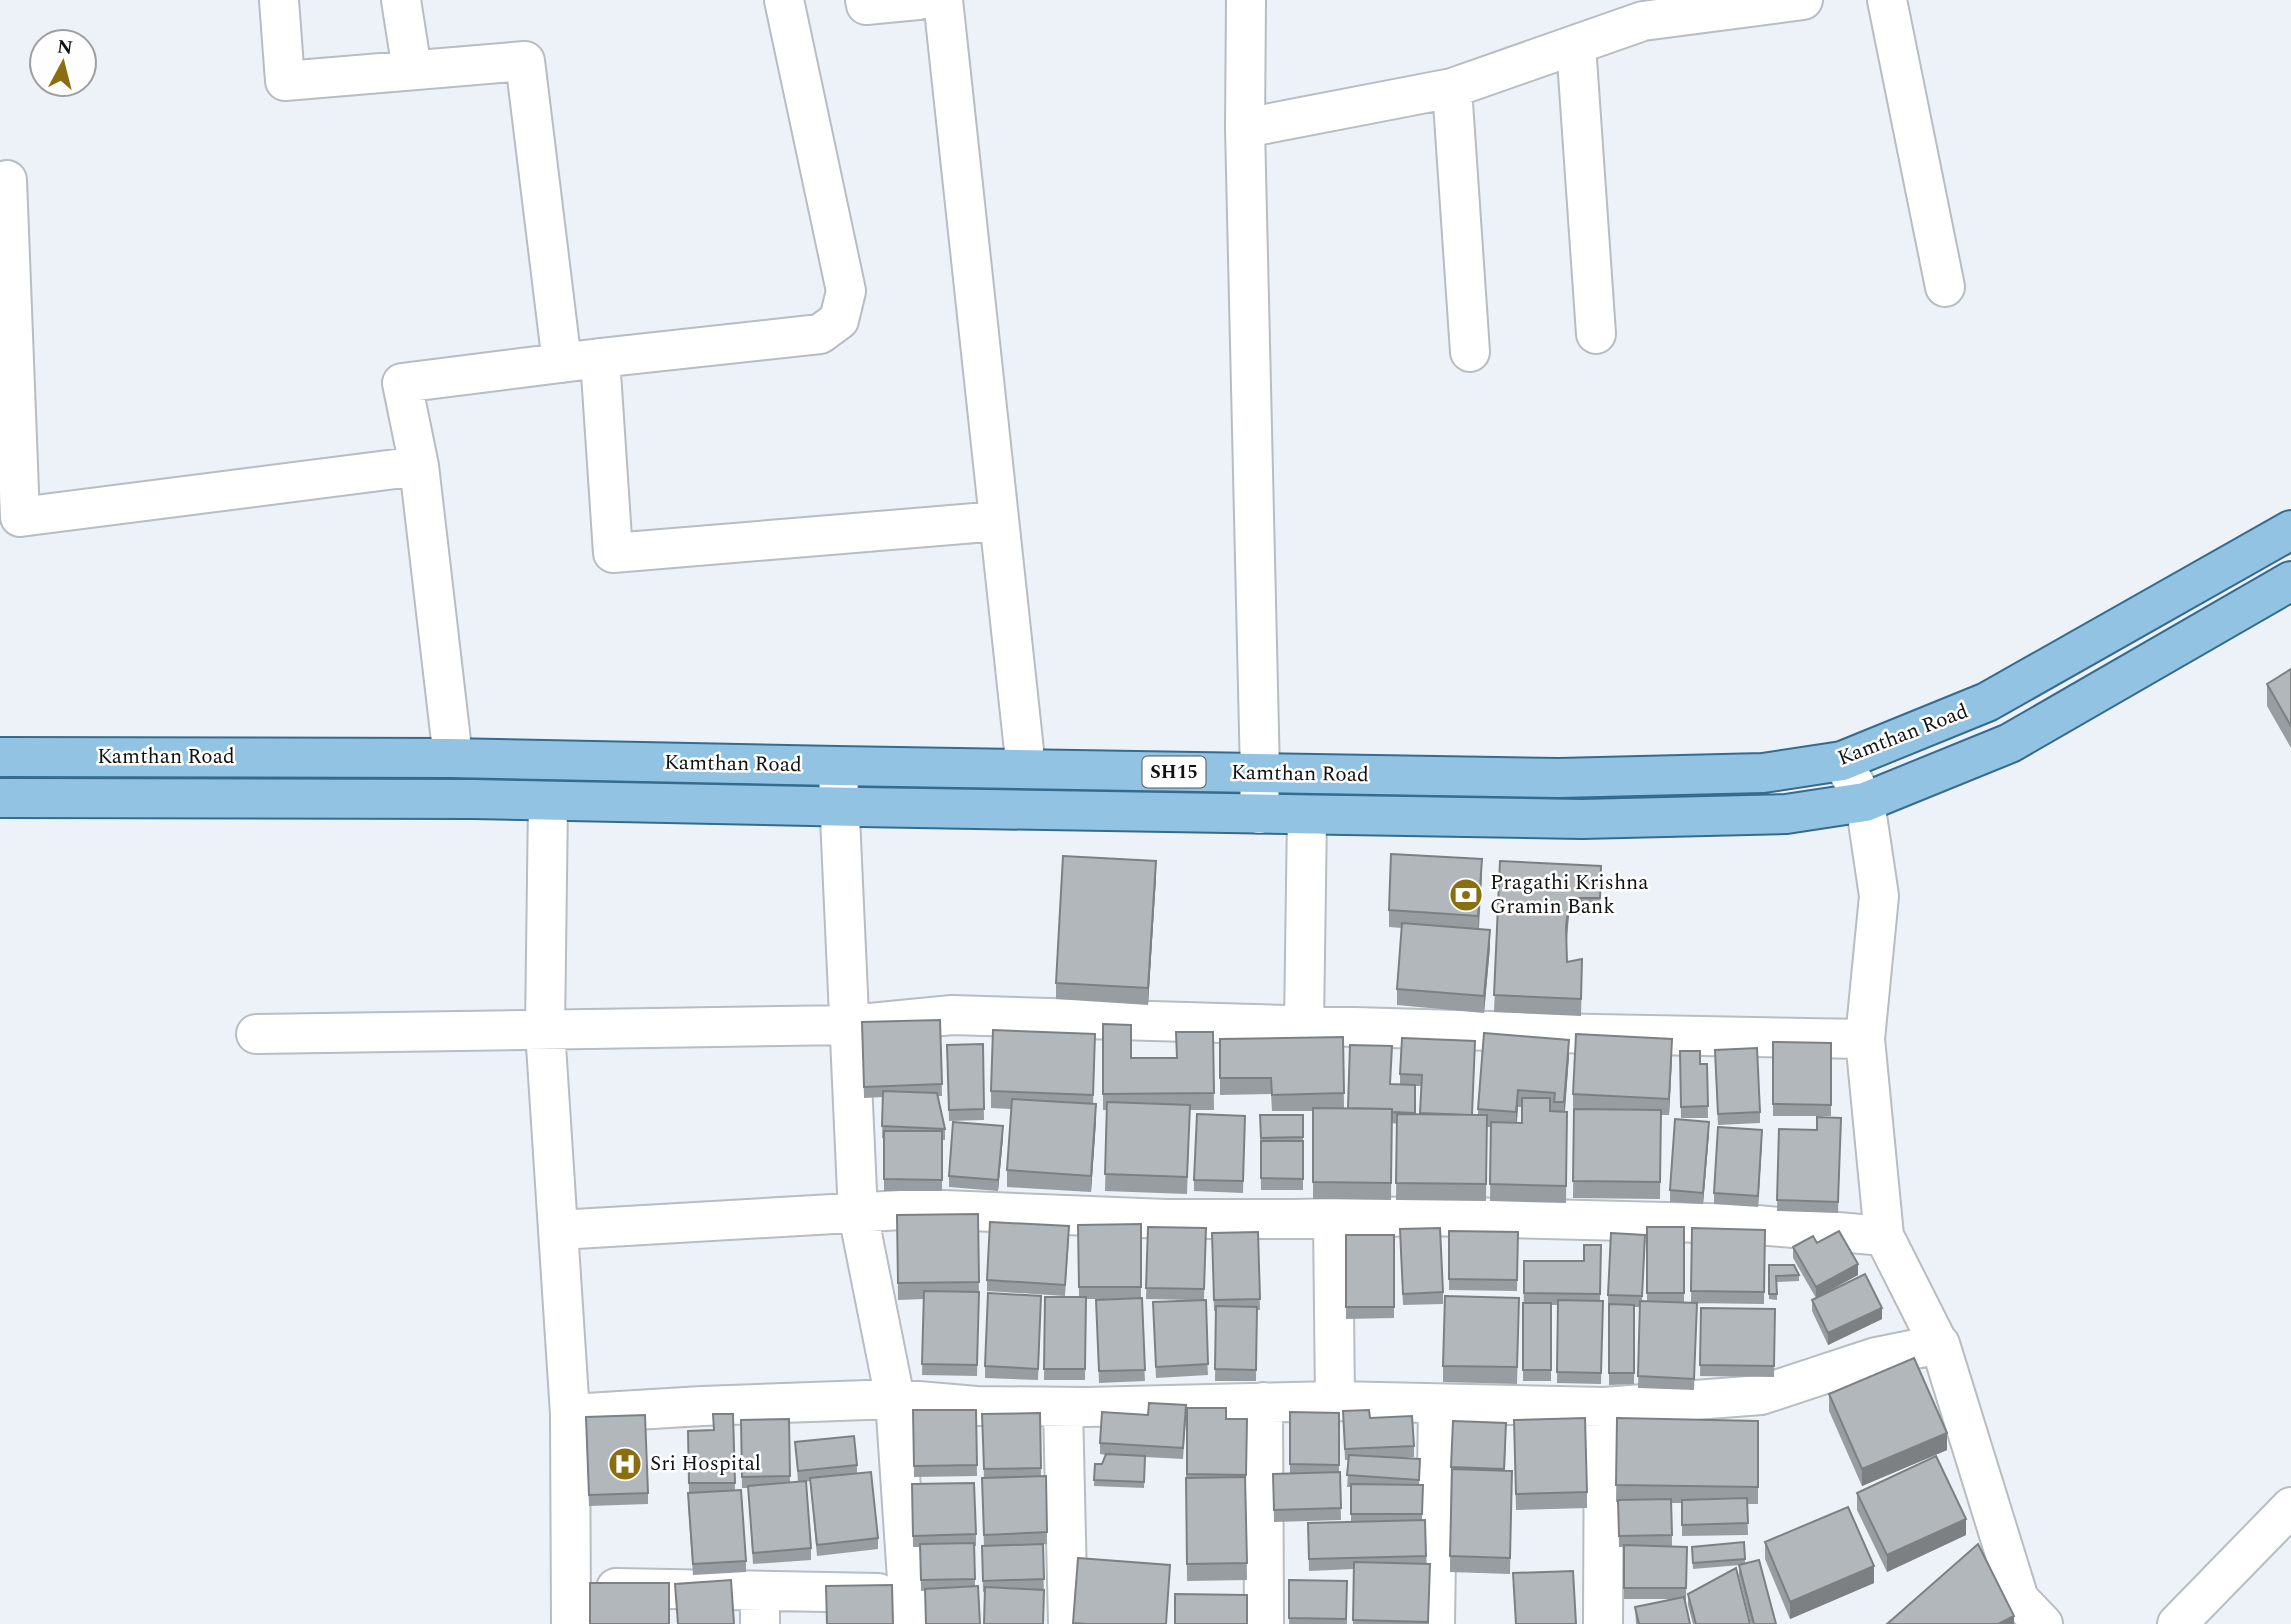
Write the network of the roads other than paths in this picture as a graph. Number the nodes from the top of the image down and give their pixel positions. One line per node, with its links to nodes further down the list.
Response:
1 (279, 0): 11 (street)
2 (401, 0): 11 (street)
3 (783, 0): 18 (street)
4 (865, 0): 5 (street)
5 (918, 0)
6 (943, 0): 21 (street)
7 (1246, 0): 13 (street)
8 (1803, 0): 10 (street)
9 (1887, 0): 15 (street)
10 (1576, 45): 12 (street); 16 (street)
11 (412, 70): 19 (street)
12 (1452, 88): 13 (street); 17 (street)
13 (1245, 128): 30 (street)
14 (7, 180): 20 (street)
15 (1945, 288)
16 (1596, 334)
17 (1470, 352)
18 (600, 358): 19 (street); 21 (street)
19 (562, 362): 20 (street)
20 (419, 466): 26 (street)
21 (999, 521): 29 (street)
22 (2291, 530): 23 (main road, Kamthan Road / SH15)
23 (2254, 551): 24 (main road); 27 (main road, Kamthan Road / SH15)
24 (2285, 585): 33 (main road, Kamthan Road / SH15)
25 (0, 757): 26 (main road, Kamthan Road / SH15)
26 (453, 758): 28 (main road, Kamthan Road / SH15)
27 (1842, 761): 30 (main road, Kamthan Road / SH15); 33 (street)
28 (837, 766): 29 (main road, Kamthan Road / SH15); 34 (street)
29 (1026, 769): 30 (main road, Kamthan Road / SH15)
30 (1260, 774): 35 (street)
31 (0, 798): 32 (main road, Kamthan Road / SH15)
32 (548, 801): 34 (main road, Kamthan Road / SH15); 39 (street)
33 (1865, 802): 36 (main road, Kamthan Road / SH15); 41 (street)
34 (839, 807): 35 (main road, Kamthan Road / SH15); 37 (street)
35 (1259, 814): 36 (main road, Kamthan Road / SH15)
36 (1307, 815): 38 (street)
37 (850, 1025): 38 (street); 39 (street); 42 (street)
38 (1304, 1025): 41 (street)
39 (545, 1030): 40 (street); 44 (street)
40 (256, 1034)
41 (1865, 1039): 45 (street)
42 (858, 1214): 43 (street); 44 (street); 47 (street)
43 (1333, 1218): 45 (street); 48 (street)
44 (558, 1230): 53 (street)
45 (1884, 1236): 46 (street)
46 (1940, 1344): 52 (street); 62 (street)
47 (895, 1399): 51 (street); 53 (street); 57 (street)
48 (1335, 1401): 49 (street); 50 (street)
49 (1263, 1402): 51 (street); 59 (street)
50 (1438, 1405): 52 (street); 60 (street)
51 (1063, 1407): 58 (street)
52 (1604, 1407): 61 (street)
53 (570, 1414): 55 (street)
54 (2291, 1507): 63 (street)
55 (571, 1605): 56 (street)
56 (760, 1607): 57 (street)
57 (909, 1609)
58 (1068, 1624)
59 (1264, 1624)
60 (1435, 1624)
61 (1603, 1624)
62 (2043, 1624)
63 (2177, 1624)

